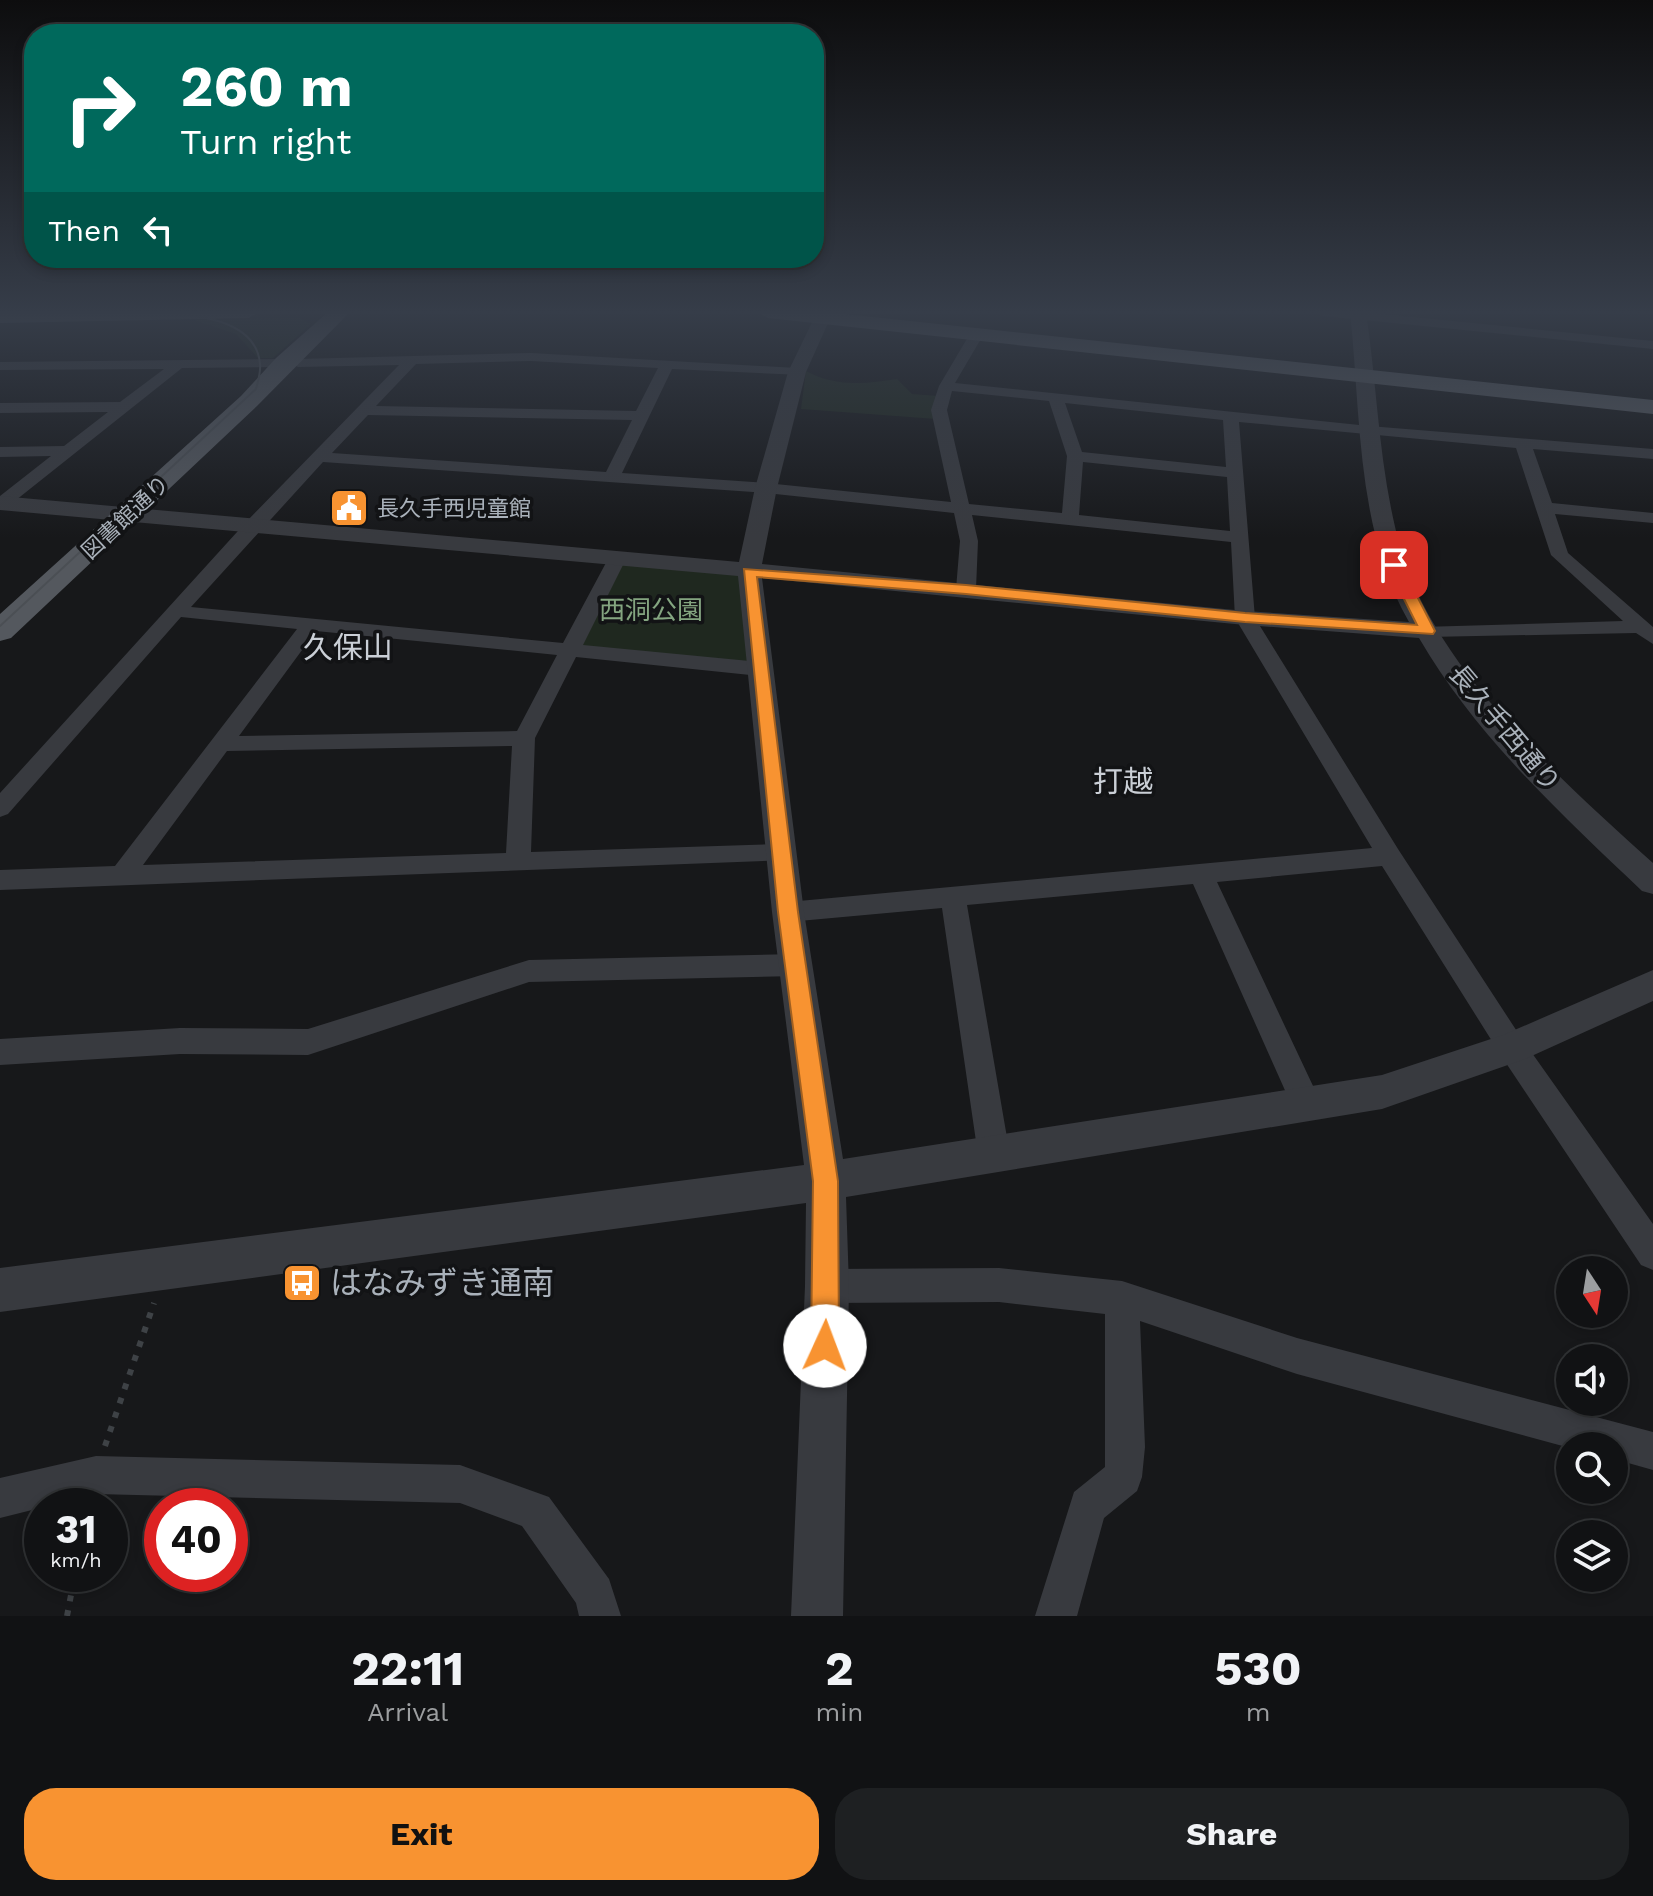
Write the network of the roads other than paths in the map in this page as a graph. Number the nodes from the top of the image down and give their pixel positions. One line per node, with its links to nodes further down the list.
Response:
1 (147, 387): 13 (street)
2 (270, 387): 32 (main road, 図書館通り)
3 (387, 387): 16 (street)
4 (656, 387): 17 (street)
5 (793, 387): 28 (street)
6 (946, 387): 30 (street)
7 (961, 387): 11 (street)
8 (1365, 387): 19 (street, 長久手西通り)
9 (1491, 387): 14 (main road)
10 (1535, 387): 12 (main road)
11 (1055, 396): 18 (street); 24 (street)
12 (1653, 398)
13 (121, 407): 15 (street); 21 (street)
14 (1653, 407)
15 (0, 408)
16 (366, 410): 17 (street); 25 (street)
17 (641, 416): 27 (street)
18 (1231, 417): 19 (street); 26 (street)
19 (1369, 431): 20 (street); 44 (street, 長久手西通り)
20 (1523, 443): 23 (street); 31 (street)
21 (66, 451): 22 (street); 29 (street)
22 (0, 452)
23 (1653, 454)
24 (1075, 456): 26 (street); 33 (street)
25 (321, 457): 27 (street); 35 (street)
26 (1233, 473): 36 (street)
27 (611, 478): 28 (street)
28 (766, 488): 30 (street); 38 (street)
29 (0, 504): 32 (street)
30 (962, 506): 33 (street); 39 (street)
31 (1546, 508): 34 (street); 45 (street)
32 (128, 515): 35 (street); 43 (main road, 図書館通り)
33 (1070, 518): 36 (street)
34 (1653, 518)
35 (253, 525): 37 (street); 40 (street)
36 (1238, 537): 41 (street)
37 (617, 559): 38 (street); 46 (street)
38 (749, 572): 39 (street); 47 (street)
39 (966, 589): 41 (street)
40 (176, 611): 42 (street); 50 (street)
41 (1245, 618): 44 (street); 52 (street)
42 (310, 625): 46 (street); 49 (street)
43 (0, 631)
44 (1428, 631): 45 (street); 57 (street, 長久手西通り)
45 (1647, 633)
46 (568, 650): 47 (street); 48 (street)
47 (760, 669): 51 (street)
48 (524, 738): 49 (street); 53 (street)
49 (219, 744): 54 (street)
50 (0, 808)
51 (781, 853): 53 (street); 59 (street)
52 (1389, 856): 55 (street); 62 (street)
53 (518, 861): 54 (street)
54 (123, 874): 56 (street)
55 (1201, 874): 58 (street); 64 (street)
56 (0, 880)
57 (1653, 882)
58 (953, 897): 59 (street); 65 (street)
59 (788, 912): 60 (street)
60 (797, 965): 63 (street); 66 (street)
61 (1653, 985): 62 (street)
62 (1512, 1048): 64 (street); 67 (street)
63 (0, 1052)
64 (1307, 1105): 65 (street)
65 (994, 1155): 66 (street)
66 (826, 1181): 68 (street); 69 (street)
67 (1653, 1253)
68 (827, 1286): 70 (street); 74 (street)
69 (0, 1290)
70 (1122, 1298): 71 (street); 75 (street)
71 (1653, 1451)
72 (0, 1498): 73 (street)
73 (600, 1616)
74 (817, 1616)
75 (1056, 1616)

